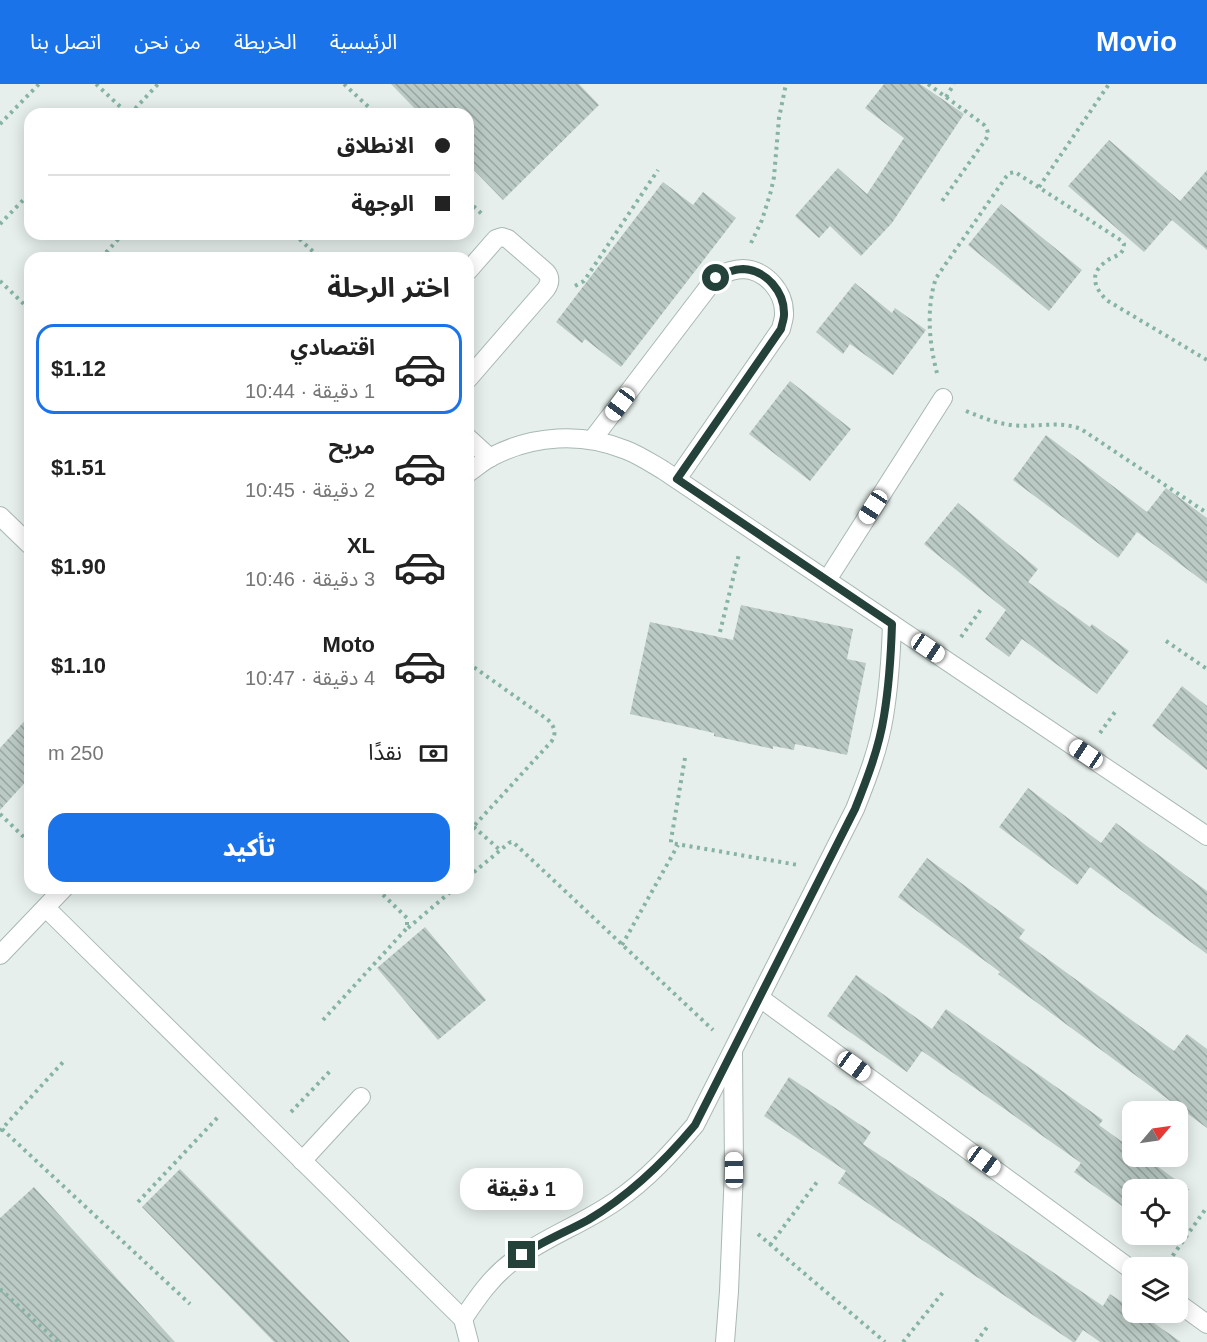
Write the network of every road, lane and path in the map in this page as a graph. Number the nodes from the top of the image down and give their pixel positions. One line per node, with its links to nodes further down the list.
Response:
1 (39, 84): 13 (path)
2 (96, 84): 10 (path)
3 (158, 84): 11 (path)
4 (344, 84): 12 (path)
5 (786, 84): 24 (path)
6 (928, 84): 9 (path)
7 (954, 84): 9 (path)
8 (1109, 84): 15 (path)
9 (946, 97): 17 (path)
10 (122, 108)
11 (135, 108)
12 (370, 108)
13 (0, 124)
14 (658, 171): 26 (path)
15 (1039, 187): 28 (path); 30 (path)
16 (24, 199): 18 (path)
17 (940, 204)
18 (0, 224)
19 (118, 240): 21 (path)
20 (300, 240): 22 (path)
21 (106, 252)
22 (314, 252)
23 (474, 264): 26 (street)
24 (742, 269): 31 (street); 35 (street)
25 (0, 281): 27 (path)
26 (549, 282): 29 (street)
27 (24, 304)
28 (1207, 360)
29 (474, 372)
30 (943, 398): 36 (path); 40 (street)
31 (592, 440): 33 (street); 35 (street)
32 (474, 443): 33 (street)
33 (490, 458): 34 (street)
34 (474, 469)
35 (677, 479): 38 (street)
36 (1207, 513)
37 (0, 516): 39 (street)
38 (746, 526): 40 (street); 43 (path)
39 (24, 538)
40 (827, 580): 42 (street)
41 (982, 609): 45 (path)
42 (892, 624): 45 (street); 56 (street)
43 (720, 632)
44 (1166, 641): 47 (path)
45 (945, 660): 52 (street)
46 (474, 667): 50 (path)
47 (1207, 669)
48 (685, 758): 54 (path)
49 (0, 814): 53 (path)
50 (474, 825)
51 (474, 827): 55 (path)
52 (1207, 836)
53 (24, 837)
54 (678, 845): 56 (path); 63 (path)
55 (500, 850): 57 (path); 63 (path)
56 (825, 870): 65 (street)
57 (474, 872)
58 (59, 894): 61 (street)
59 (382, 894): 62 (path)
60 (448, 894): 62 (path)
61 (46, 908): 64 (street); 70 (street)
62 (405, 930): 66 (path)
63 (622, 945): 67 (path)
64 (0, 955)
65 (760, 998): 67 (street); 81 (street)
66 (322, 1020)
67 (733, 1048): 78 (street); 86 (street)
68 (64, 1061): 72 (path)
69 (332, 1069): 73 (path)
70 (237, 1096): 73 (street); 76 (path)
71 (361, 1097): 74 (street)
72 (1, 1130): 84 (path)
73 (273, 1132): 74 (street)
74 (302, 1161): 86 (street)
75 (817, 1182): 79 (path)
76 (138, 1202)
77 (1207, 1207): 80 (path)
78 (732, 1212): 79 (path); 91 (street)
79 (770, 1245): 92 (path)
80 (1172, 1257)
81 (1122, 1263)
82 (0, 1289): 89 (path)
83 (944, 1290): 93 (path)
84 (190, 1304)
85 (1188, 1310): 87 (street)
86 (463, 1319): 90 (street)
87 (1207, 1324)
88 (988, 1326): 94 (path)
89 (58, 1342)
90 (469, 1342)
91 (725, 1342)
92 (885, 1342)
93 (903, 1342)
94 (976, 1342)

